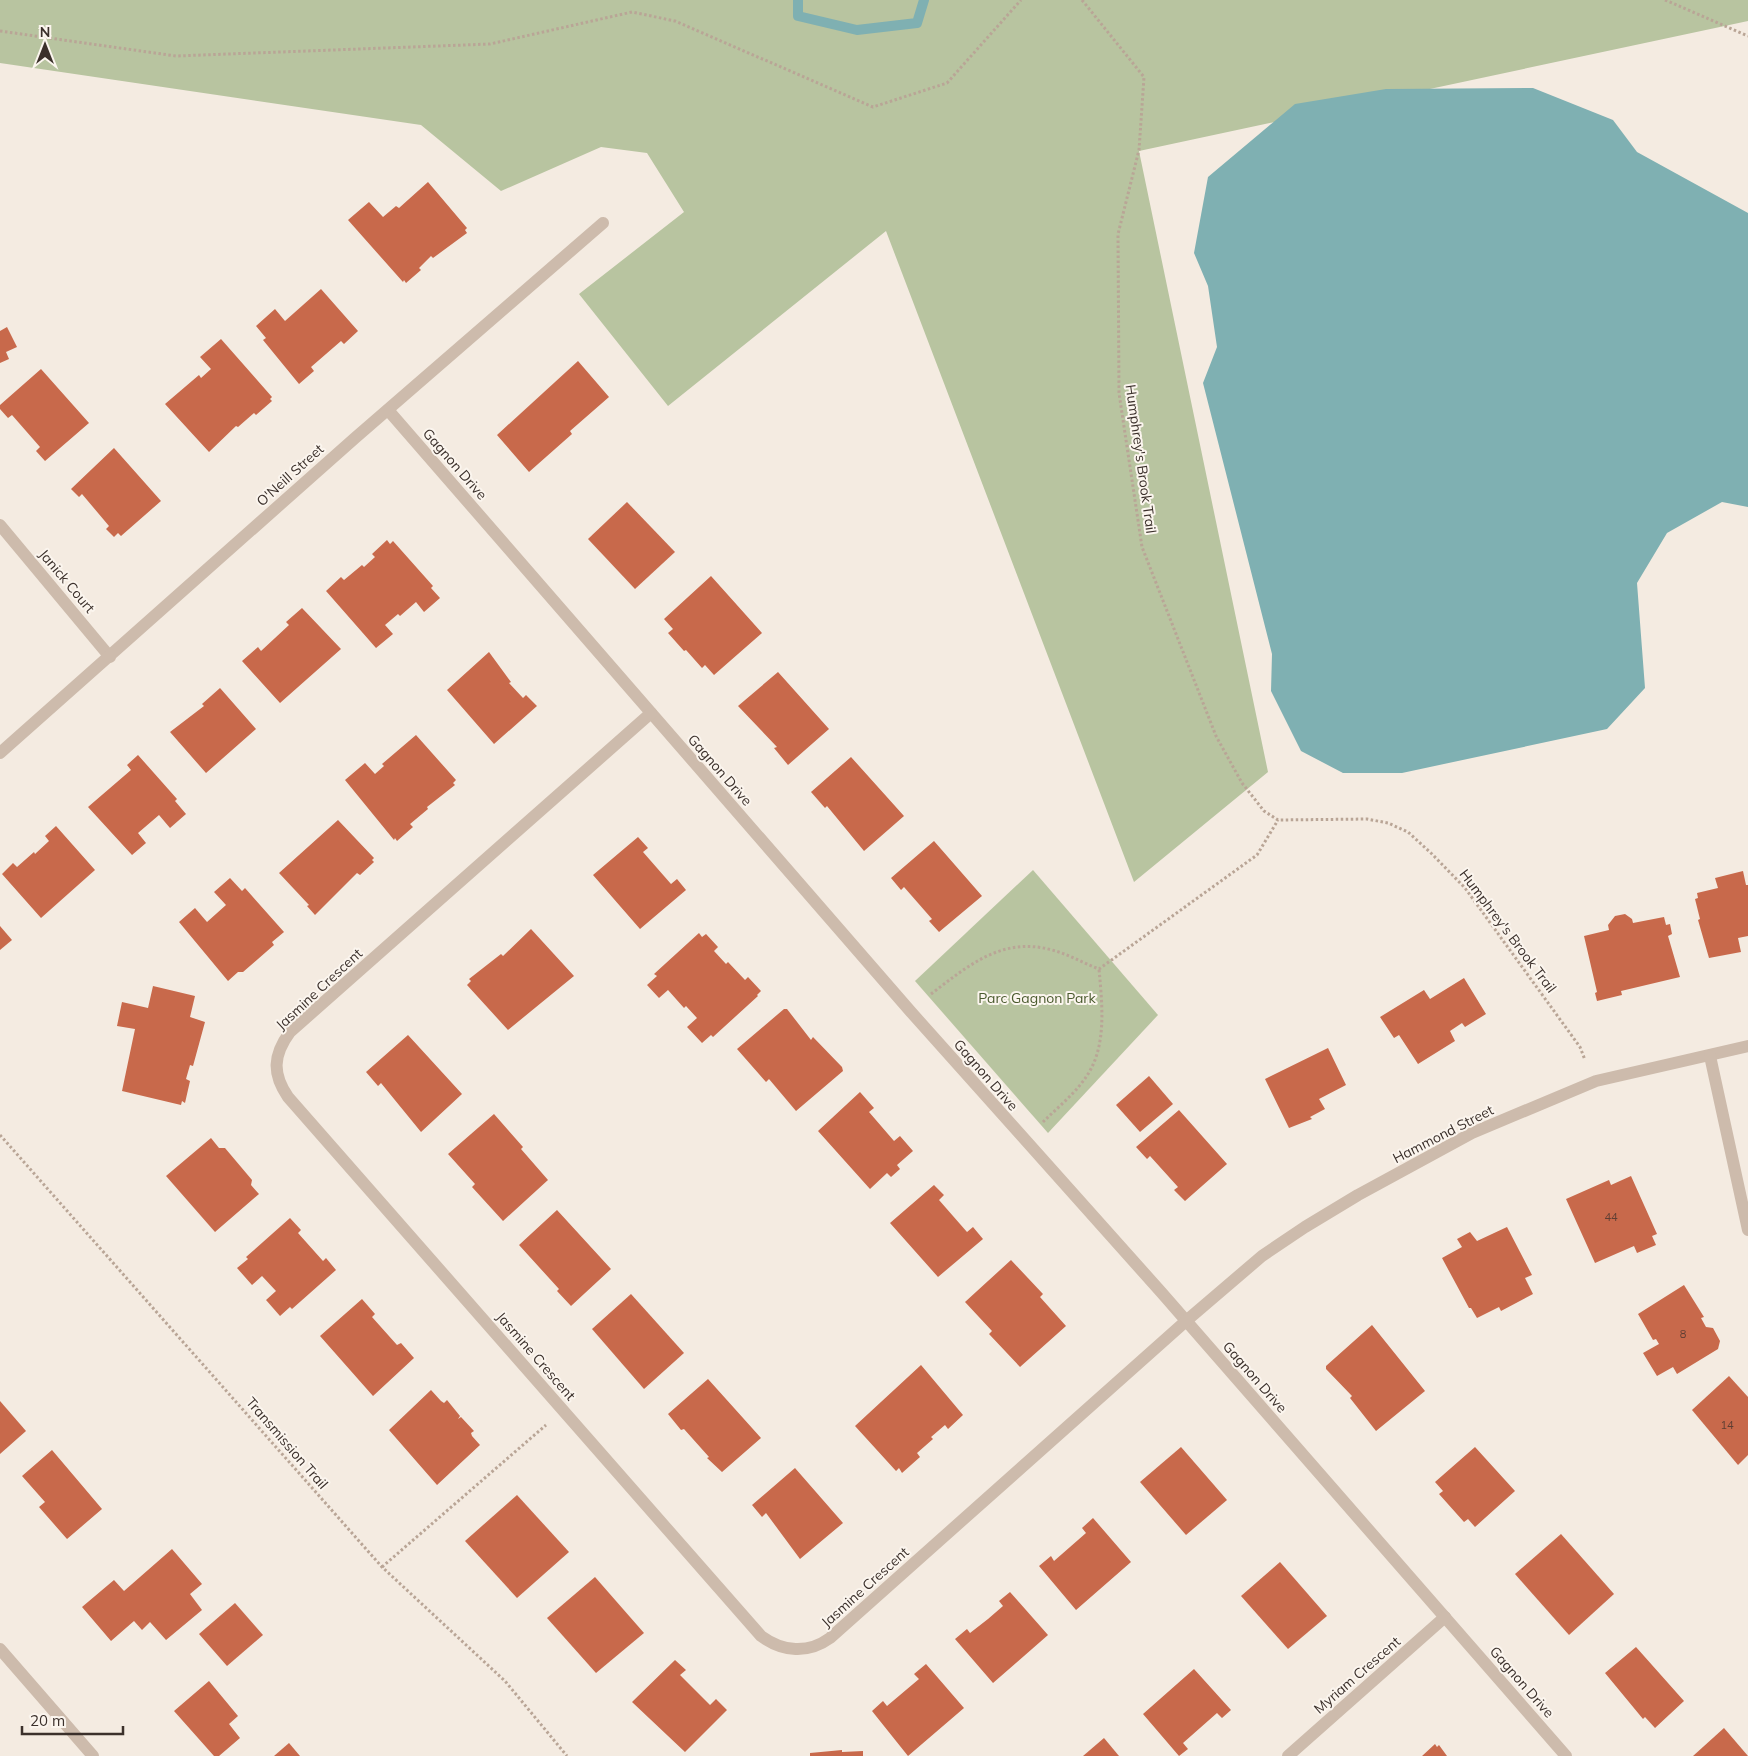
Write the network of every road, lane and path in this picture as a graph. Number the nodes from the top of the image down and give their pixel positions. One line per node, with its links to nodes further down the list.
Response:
1 (1021, 0): 4 (path)
2 (1082, 0): 12 (path, Humphrey's Brook Trail)
3 (1664, 0): 5 (path)
4 (0, 31)
5 (1748, 36)
6 (603, 224): 7 (street, O'Neill Street)
7 (388, 410): 9 (street, O'Neill Street); 10 (street, Gagnon Drive)
8 (0, 525): 9 (street, Janick Court)
9 (110, 657): 11 (street, O'Neill Street)
10 (651, 713): 21 (street, Gagnon Drive); 22 (street, Jasmine Crescent)
11 (0, 752)
12 (1278, 820): 13 (path); 17 (path, Humphrey's Brook Trail)
13 (1099, 969): 14 (path); 18 (path)
14 (930, 994)
15 (1748, 1046): 16 (street, Hammond Street)
16 (1710, 1056): 20 (street); 21 (street, Hammond Street)
17 (1586, 1063)
18 (1043, 1122)
19 (0, 1135): 23 (path, Transmission Trail)
20 (1748, 1230)
21 (1186, 1321): 22 (street, Jasmine Crescent); 24 (street, Gagnon Drive)
22 (564, 1410): 23 (path)
23 (382, 1567): 27 (path, Transmission Trail)
24 (1445, 1617): 28 (street, Myriam Crescent); 29 (street, Gagnon Drive)
25 (0, 1649): 26 (street)
26 (93, 1756)
27 (567, 1756)
28 (1288, 1756)
29 (1566, 1756)

